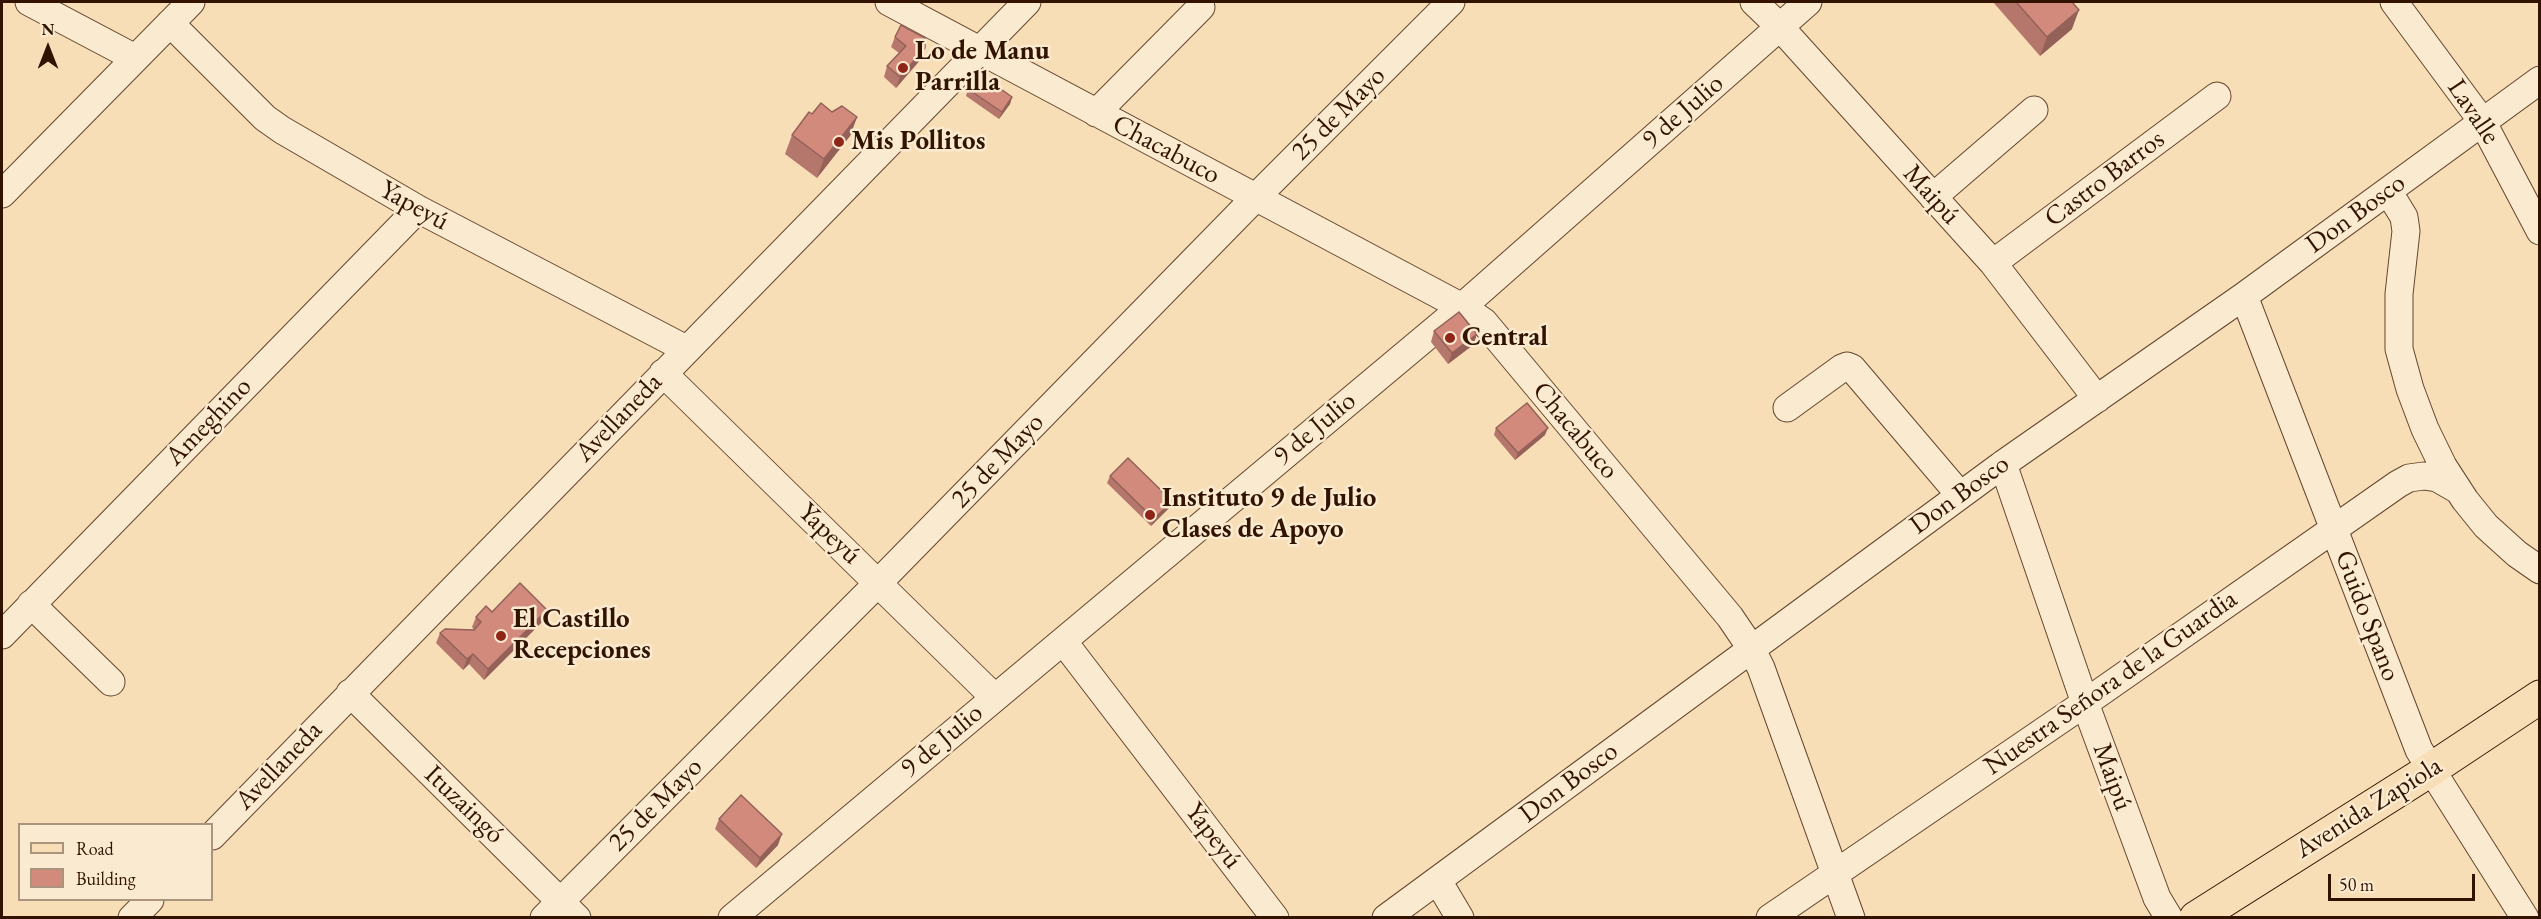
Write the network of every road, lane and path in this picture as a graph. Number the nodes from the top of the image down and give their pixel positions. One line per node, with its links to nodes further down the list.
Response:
1 (29, 2): 13 (street)
2 (190, 2): 10 (street)
3 (889, 2): 12 (street, Chacabuco)
4 (1027, 2): 12 (street, Avellaneda)
5 (1451, 2): 23 (street, 25 de Mayo)
6 (1754, 2): 11 (street, Maipú)
7 (1808, 2): 11 (street, 9 de Julio)
8 (2394, 2): 18 (street, Lavalle)
9 (1201, 7): 17 (street)
10 (170, 23): 13 (street); 24 (street, Yapeyú)
11 (1779, 26): 21 (street, Maipú); 29 (street, 9 de Julio)
12 (979, 50): 17 (street, Chacabuco); 30 (street, Avellaneda)
13 (135, 58): 20 (street)
14 (2540, 80): 18 (street, Don Bosco)
15 (2217, 96): 27 (street, Castro Barros)
16 (2034, 110): 21 (street)
17 (1096, 113): 23 (street, Chacabuco)
18 (2482, 121): 19 (street, Don Bosco); 26 (street, Lavalle)
19 (2428, 161): 22 (street, Don Bosco); 25 (street)
20 (2, 194)
21 (1933, 196): 27 (street, Maipú)
22 (2380, 196): 25 (street); 28 (street, Don Bosco)
23 (1255, 198): 29 (street, Chacabuco); 39 (street, 25 de Mayo)
24 (417, 209): 30 (street, Yapeyú); 40 (street, Ameghino)
25 (2406, 231): 35 (street)
26 (2540, 231)
27 (1993, 263): 32 (street, Maipú)
28 (2244, 296): 32 (street, Don Bosco); 37 (street, Guido Spano)
29 (1462, 306): 42 (street, 9 de Julio); 43 (street, Chacabuco)
30 (686, 350): 31 (street, Avellaneda)
31 (663, 373): 39 (street, Yapeyú); 45 (street, Avellaneda)
32 (2097, 399): 34 (street, Don Bosco)
33 (1787, 408): 36 (street)
34 (2003, 464): 36 (street, Don Bosco); 48 (street, Maipú)
35 (2458, 490): 37 (street, Nuestra Señora de la Guardia); 38 (street)
36 (1960, 495): 43 (street, Don Bosco)
37 (2333, 528): 48 (street, Nuestra Señora de la Guardia); 49 (street, Guido Spano)
38 (2540, 570)
39 (879, 582): 46 (street, Yapeyú); 54 (street, 25 de Mayo)
40 (31, 604): 41 (street, Ameghino); 44 (street)
41 (2, 635)
42 (1063, 641): 46 (street, 9 de Julio); 57 (street, Yapeyú)
43 (1751, 648): 51 (street, Chacabuco); 52 (street, Don Bosco)
44 (111, 682)
45 (350, 693): 50 (street, Avellaneda); 54 (street, Ituzaingó)
46 (994, 697): 56 (street, 9 de Julio)
47 (2540, 697): 49 (main road, Avenida Zapiola)
48 (2085, 703): 51 (street, Nuestra Señora de la Guardia); 62 (street, Maipú)
49 (2430, 770): 63 (main road, Avenida Zapiola); 64 (street, Guido Spano)
50 (213, 835)
51 (1834, 874): 60 (street, Nuestra Señora de la Guardia); 61 (street, Chacabuco)
52 (1438, 880): 58 (street, Don Bosco); 59 (street)
53 (149, 901): 55 (street)
54 (561, 912)
55 (132, 918)
56 (732, 918)
57 (1275, 918)
58 (1386, 918)
59 (1460, 918)
60 (1770, 918)
61 (1851, 918)
62 (2169, 918)
63 (2196, 918)
64 (2525, 918)

